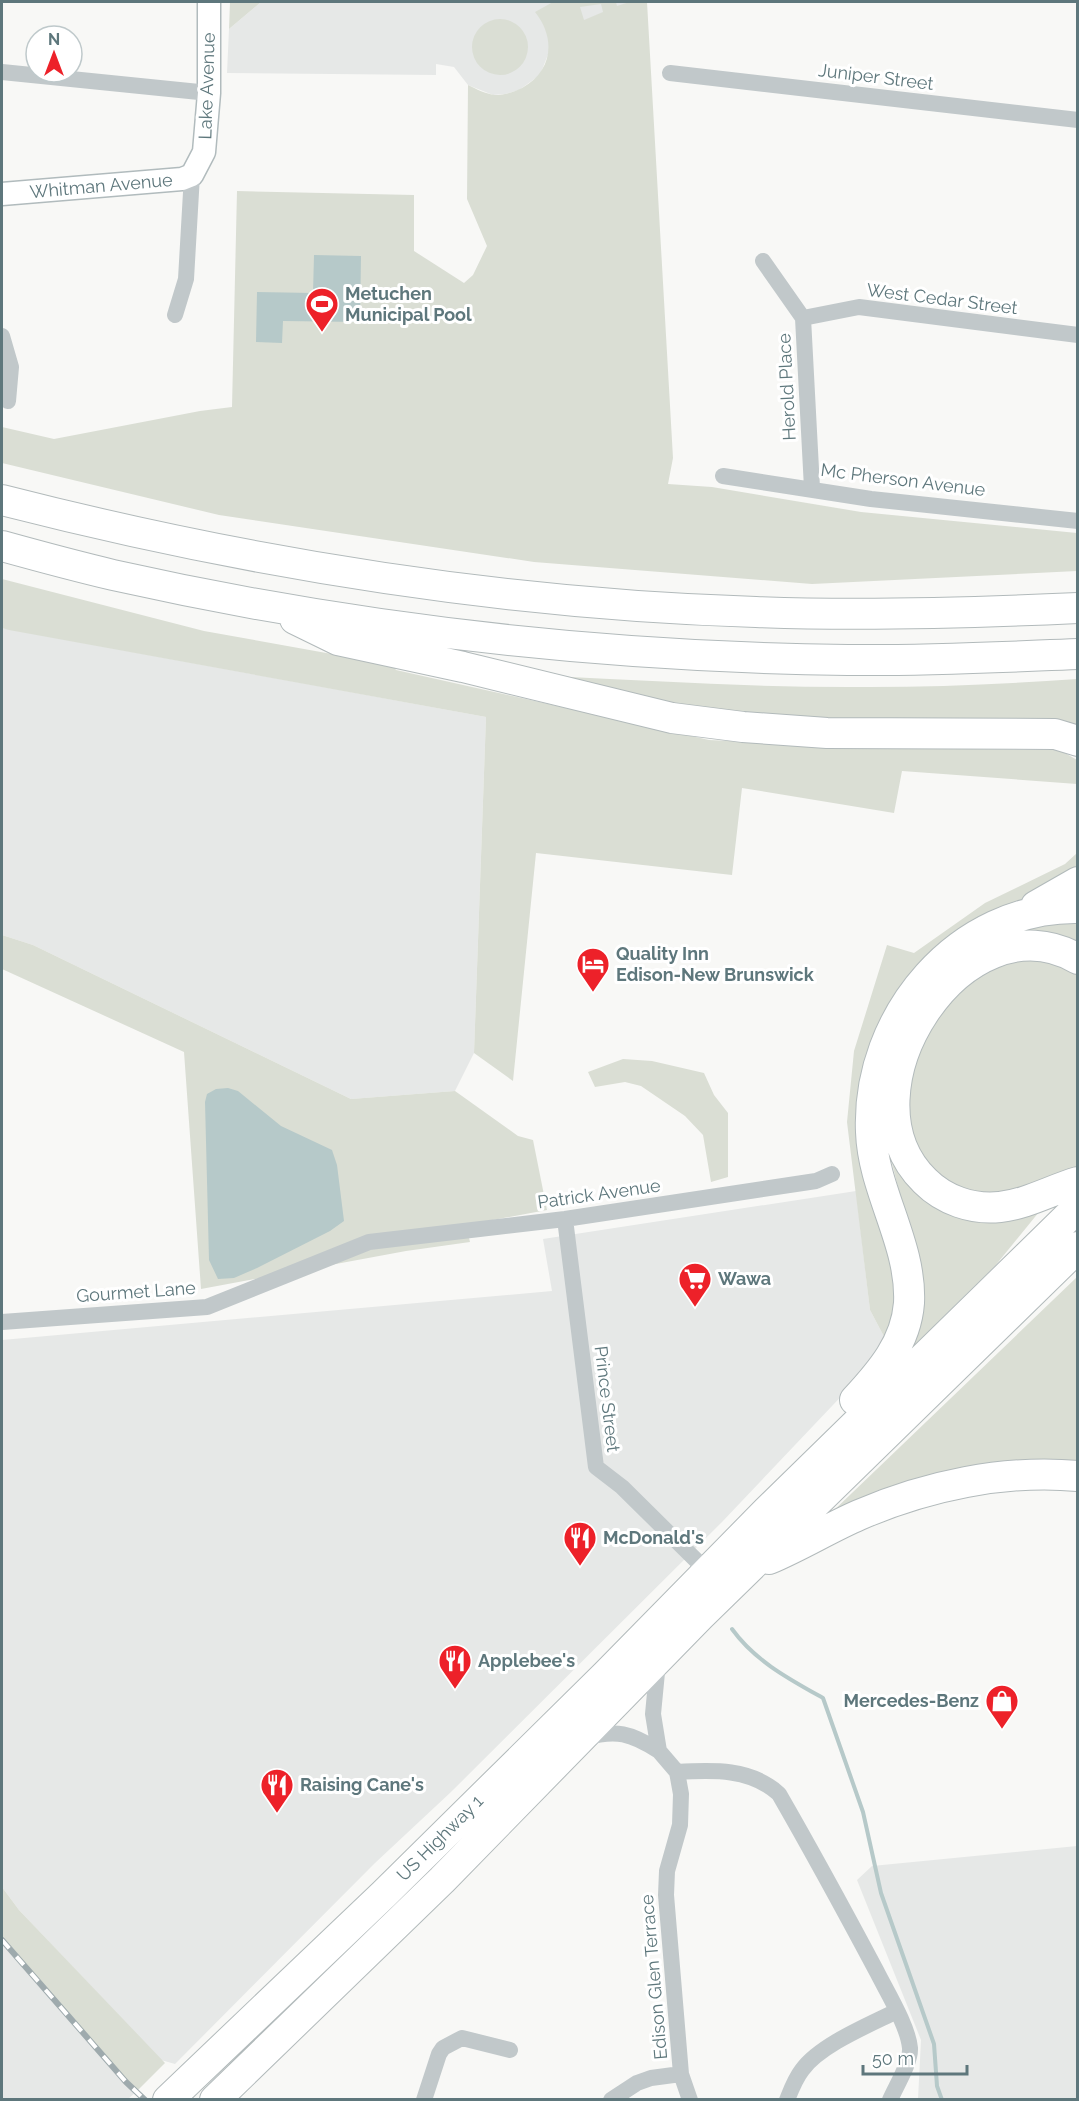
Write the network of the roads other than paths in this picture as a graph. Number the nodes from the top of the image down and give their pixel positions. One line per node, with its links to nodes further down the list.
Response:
1 (209, 2): 4 (street, Lake Avenue)
2 (2, 72): 4 (street)
3 (670, 73): 5 (street, Juniper Street)
4 (209, 93): 6 (street, Lake Avenue)
5 (1077, 120)
6 (194, 171): 7 (street, Whitman Avenue); 9 (street)
7 (2, 194)
8 (763, 261): 10 (street, Herold Place)
9 (175, 315)
10 (803, 318): 11 (street, West Cedar Street); 15 (street, Herold Place)
11 (1077, 335)
12 (2, 336): 13 (street)
13 (8, 401)
14 (723, 476): 15 (street, Mc Pherson Avenue)
15 (812, 488): 17 (street, Mc Pherson Avenue)
16 (2, 500): 20 (highway)
17 (1077, 521)
18 (2, 546): 19 (highway)
19 (269, 606): 21 (highway); 22 (highway)
20 (1077, 608)
21 (1077, 654)
22 (1077, 741)
23 (1077, 882): 25 (highway)
24 (1077, 908): 25 (highway)
25 (1023, 914): 34 (highway)
26 (1077, 959): 28 (highway)
27 (832, 1174): 30 (street, Patrick Avenue)
28 (1077, 1182)
29 (1077, 1207): 34 (highway, US Highway 1)
30 (565, 1219): 31 (street, Patrick Avenue); 36 (street, Prince Street)
31 (369, 1242): 33 (street, Gourmet Lane)
32 (1077, 1247): 37 (highway)
33 (2, 1322)
34 (820, 1460): 36 (highway, US Highway 1)
35 (1077, 1476): 37 (highway)
36 (708, 1572): 37 (street); 45 (highway, US Highway 1)
37 (745, 1573): 38 (highway)
38 (659, 1659): 39 (highway); 40 (street)
39 (578, 1740): 40 (street); 46 (highway)
40 (659, 1751): 41 (street)
41 (677, 1773): 42 (street); 44 (street, Edison Glen Terrace)
42 (897, 2011): 50 (street); 51 (street)
43 (510, 2050): 47 (street)
44 (681, 2074): 48 (street); 49 (street, Edison Glen Terrace)
45 (168, 2100)
46 (215, 2100)
47 (424, 2100)
48 (611, 2100)
49 (690, 2100)
50 (787, 2100)
51 (891, 2100)

